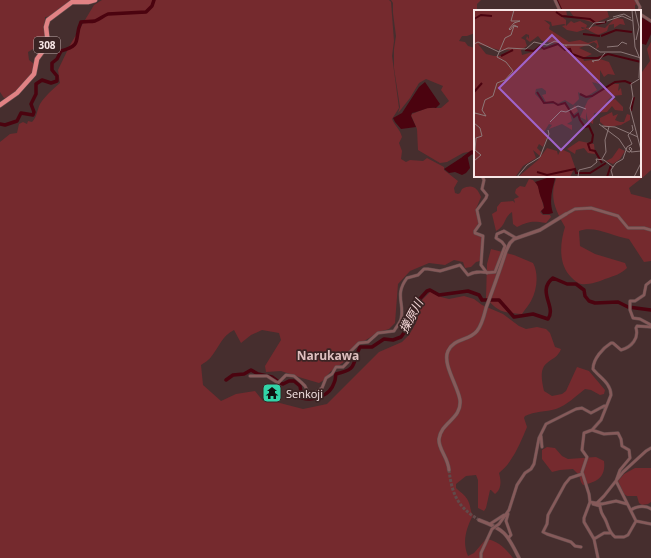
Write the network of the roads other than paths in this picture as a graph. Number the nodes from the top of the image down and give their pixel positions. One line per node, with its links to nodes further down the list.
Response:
1 (95, 0): 4 (highway, 308)
2 (555, 0): 5 (street)
3 (636, 0): 6 (street)
4 (72, 1): 9 (highway, 308)
5 (560, 10)
6 (640, 10)
7 (641, 13): 8 (street)
8 (651, 21)
9 (0, 105)
10 (482, 177): 14 (street)
11 (566, 214): 12 (street); 13 (street)
12 (651, 230)
13 (516, 238): 14 (street); 23 (street)
14 (488, 273): 17 (street)
15 (651, 281): 16 (street)
16 (651, 326): 18 (street)
17 (250, 376)
18 (606, 406): 19 (street); 20 (street)
19 (592, 430): 24 (street); 25 (street)
20 (541, 434): 21 (street); 31 (street)
21 (542, 446)
22 (651, 448): 25 (street)
23 (449, 470)
24 (582, 474): 26 (street); 39 (street)
25 (616, 480): 27 (street); 28 (street)
26 (591, 502): 27 (street); 36 (street); 38 (street)
27 (596, 503): 28 (street)
28 (627, 504): 30 (street)
29 (651, 509): 30 (street)
30 (631, 510): 33 (street)
31 (508, 511): 34 (street); 37 (street); 40 (street, bridge)
32 (480, 520): 34 (street)
33 (636, 521): 35 (street); 36 (street)
34 (490, 524): 37 (street)
35 (651, 524)
36 (611, 533): 38 (street)
37 (509, 537): 41 (street)
38 (594, 539): 42 (street)
39 (581, 547)
40 (481, 558)
41 (519, 558)
42 (598, 558)

